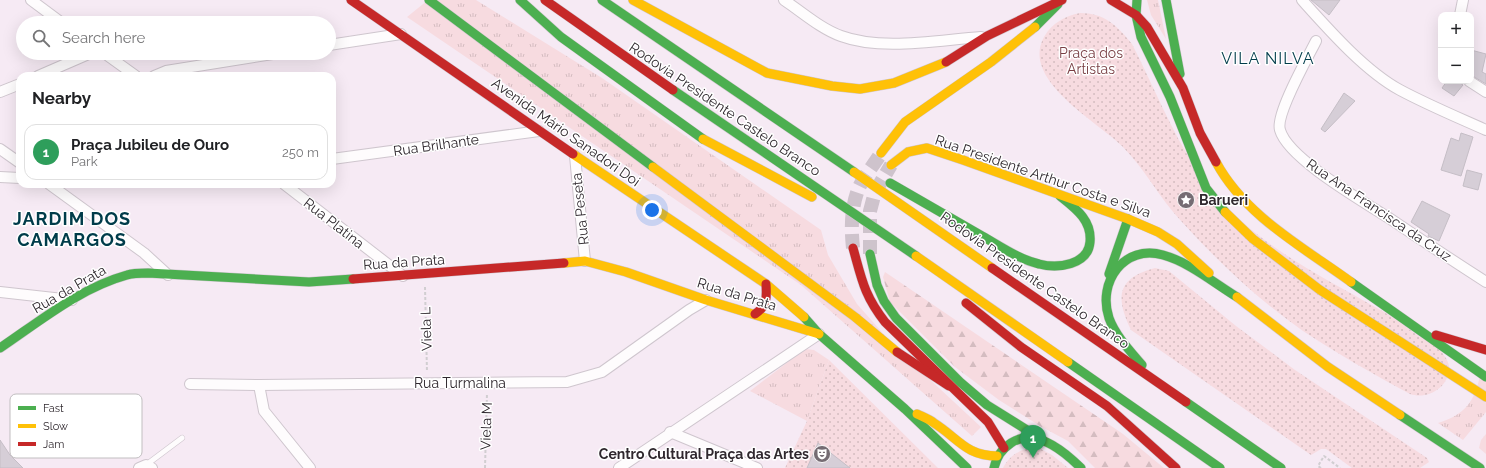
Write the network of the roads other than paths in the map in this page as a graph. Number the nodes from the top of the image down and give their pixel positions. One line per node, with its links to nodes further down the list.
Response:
1 (31, 0): 18 (street)
2 (351, 0): 19 (main road, Avenida Mário Sanadori Doi)
3 (429, 0): 72 (main road)
4 (545, 0): 49 (main road, Rodovia Presidente Castelo Branco)
5 (602, 0): 34 (main road, Rodovia Presidente Castelo Branco)
6 (622, 0): 34 (main road, Rodovia Presidente Castelo Branco)
7 (633, 0): 20 (main road)
8 (784, 0): 20 (street)
9 (1063, 0): 20 (main road); 38 (main road)
10 (1111, 0): 17 (main road)
11 (1137, 0): 17 (main road)
12 (1166, 0): 31 (main road)
13 (1302, 0): 35 (street)
14 (1463, 0): 16 (street)
15 (517, 2): 49 (main road, Rodovia Presidente Castelo Branco)
16 (1461, 12)
17 (1136, 15): 31 (main road); 73 (main road)
18 (53, 16)
19 (401, 34): 22 (street); 36 (main road, Avenida Mário Sanadori Doi)
20 (987, 36)
21 (1316, 41): 57 (street, Rua Ana Francisca da Cruz)
22 (336, 44)
23 (75, 60): 26 (street)
24 (114, 60): 27 (street)
25 (235, 60): 28 (street)
26 (47, 72)
27 (130, 72)
28 (164, 72)
29 (1474, 84): 33 (street)
30 (16, 86): 32 (street)
31 (1183, 88): 65 (main road)
32 (0, 92)
33 (1486, 92)
34 (773, 116): 47 (main road); 68 (main road, Rodovia Presidente Castelo Branco)
35 (1486, 130)
36 (539, 131): 39 (main road, Avenida Mário Sanadori Doi); 40 (street, Rua Brilhante)
37 (0, 149): 41 (street)
38 (881, 153)
39 (575, 156): 52 (street, Rua Peseta); 58 (main road, Avenida Mário Sanadori Doi)
40 (336, 158)
41 (16, 160)
42 (891, 165): 47 (main road, Rua Presidente Arthur Costa e Silva)
43 (0, 177): 44 (street)
44 (16, 178)
45 (55, 188): 53 (street)
46 (289, 188): 54 (street, Rua Platina)
47 (1060, 196): 48 (main road, Rua Presidente Arthur Costa e Silva)
48 (1128, 219): 56 (main road); 60 (main road, Rua Presidente Arthur Costa e Silva)
49 (890, 239): 55 (main road, Rodovia Presidente Castelo Branco)
50 (853, 248): 72 (main road)
51 (870, 254): 77 (main road)
52 (585, 261): 54 (main road, Rua da Prata); 62 (main road, Rua da Prata)
53 (168, 275): 54 (main road, Rua da Prata); 61 (main road, Rua da Prata)
54 (403, 276)
55 (947, 277): 87 (main road); 88 (main road, Rodovia Presidente Castelo Branco)
56 (1108, 280): 60 (main road); 68 (main road)
57 (1486, 282)
58 (766, 284): 63 (main road); 64 (main road, Avenida Mário Sanadori Doi)
59 (0, 292): 61 (street)
60 (1237, 297): 90 (main road)
61 (72, 300): 66 (main road, Rua da Prata)
62 (706, 300): 63 (main road, Rua da Prata); 71 (street, Rua Turmalina)
63 (755, 314): 64 (main road, Rua da Prata)
64 (818, 334): 74 (main road); 75 (street)
65 (1427, 334): 67 (main road); 69 (main road)
66 (0, 348)
67 (1486, 350)
68 (1149, 376): 89 (main road, Rodovia Presidente Castelo Branco)
69 (1486, 377)
70 (190, 384): 71 (street, Rua Turmalina)
71 (259, 385): 81 (street)
72 (949, 386): 78 (main road)
73 (1486, 397)
74 (906, 409): 79 (main road); 84 (main road)
75 (670, 432): 82 (street); 83 (street)
76 (182, 438): 80 (lane)
77 (1043, 440): 78 (main road); 86 (main road)
78 (1004, 448): 79 (main road)
79 (997, 456): 85 (main road)
80 (146, 467)
81 (310, 468)
82 (619, 468)
83 (757, 468)
84 (967, 468)
85 (994, 468)
86 (1080, 468)
87 (1176, 468)
88 (1220, 468)
89 (1281, 468)
90 (1480, 468)

